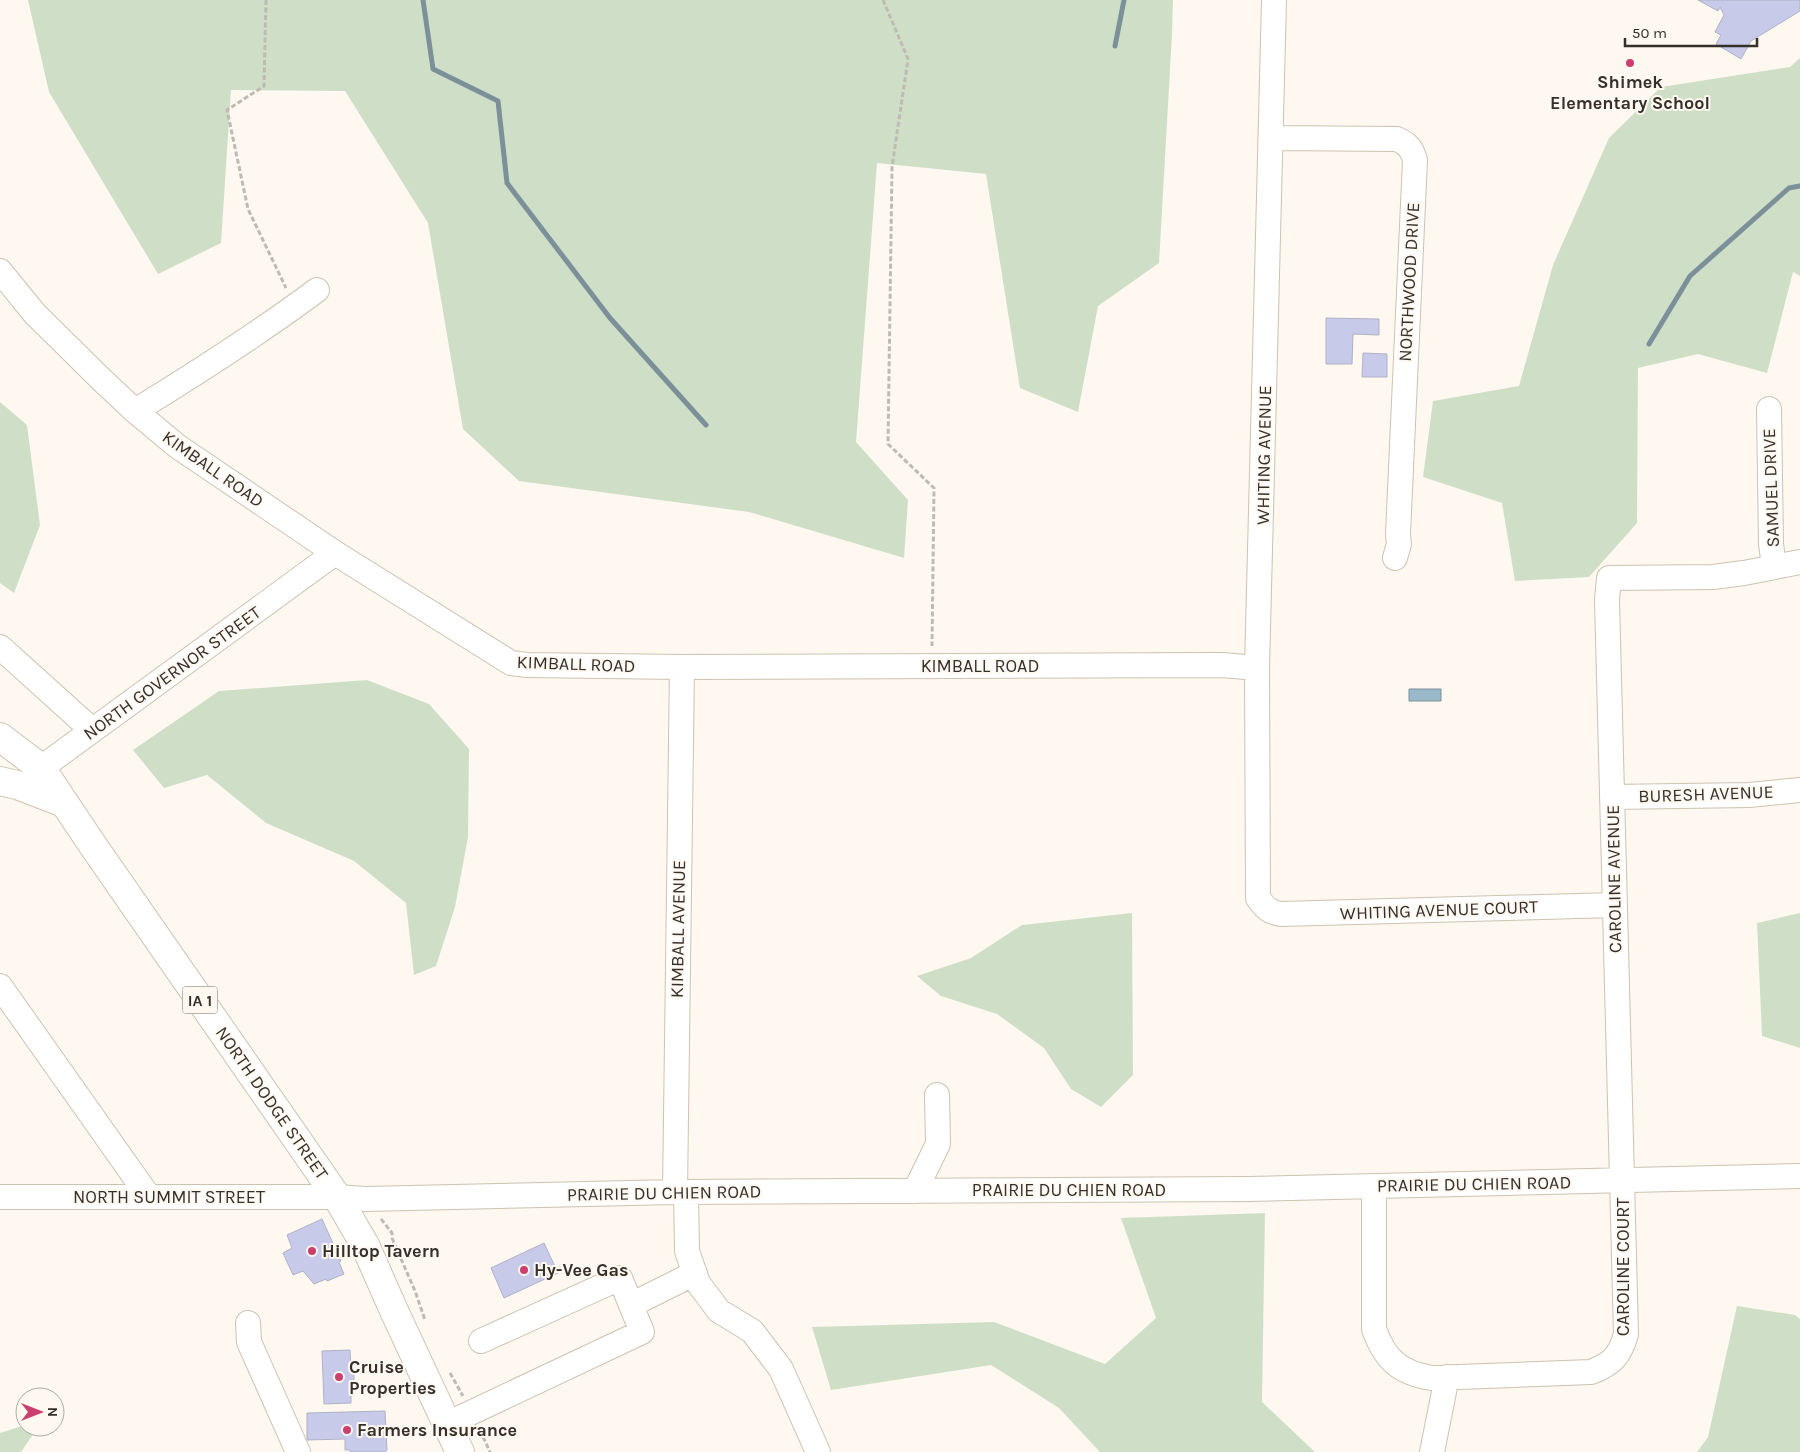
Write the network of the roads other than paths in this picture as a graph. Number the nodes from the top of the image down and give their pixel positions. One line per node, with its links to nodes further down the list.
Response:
1 (1274, 0): 2 (street, WHITING AVENUE)
2 (1271, 138): 8 (street, NORTHWOOD DRIVE); 13 (street, WHITING AVENUE)
3 (0, 271): 6 (street, KIMBALL ROAD)
4 (317, 290): 6 (street)
5 (1769, 409): 10 (street, SAMUEL DRIVE)
6 (135, 411): 7 (street, KIMBALL ROAD)
7 (335, 553): 12 (street, KIMBALL ROAD); 14 (street, NORTH GOVERNOR STREET)
8 (1395, 558)
9 (1800, 562): 10 (street)
10 (1774, 566): 20 (street, CAROLINE AVENUE)
11 (0, 647): 14 (street)
12 (682, 667): 13 (street, KIMBALL ROAD); 30 (street, KIMBALL AVENUE)
13 (1257, 668): 23 (street, WHITING AVENUE)
14 (92, 730): 17 (street, NORTH GOVERNOR STREET)
15 (0, 737): 17 (main road, NORTH DODGE STREET / IA 1)
16 (0, 767): 17 (main road)
17 (41, 768): 21 (main road, NORTH DODGE STREET / IA 1)
18 (0, 781): 21 (main road)
19 (1800, 790): 20 (street, BURESH AVENUE)
20 (1612, 797): 22 (street, CAROLINE AVENUE)
21 (64, 803): 33 (main road, NORTH DODGE STREET / IA 1)
22 (1614, 905): 23 (street, WHITING AVENUE COURT); 27 (street, CAROLINE AVENUE)
23 (1264, 908)
24 (0, 986): 32 (street)
25 (937, 1094): 29 (street)
26 (1800, 1176): 27 (street, PRAIRIE DU CHIEN ROAD)
27 (1623, 1180): 28 (street, PRAIRIE DU CHIEN ROAD); 38 (street, CAROLINE COURT)
28 (1374, 1187): 29 (street, PRAIRIE DU CHIEN ROAD); 38 (street, CAROLINE COURT)
29 (915, 1191): 30 (street, PRAIRIE DU CHIEN ROAD)
30 (681, 1192): 33 (street, PRAIRIE DU CHIEN ROAD); 34 (street, KIMBALL AVENUE)
31 (0, 1197): 32 (street, NORTH SUMMIT STREET)
32 (149, 1197): 33 (street, NORTH SUMMIT STREET)
33 (337, 1197): 39 (main road, NORTH DODGE STREET / IA 1)
34 (695, 1273): 35 (street); 42 (street, KIMBALL AVENUE)
35 (631, 1305): 37 (street); 39 (street)
36 (248, 1323): 40 (street)
37 (481, 1341)
38 (1447, 1377): 43 (street)
39 (447, 1424): 41 (main road, NORTH DODGE STREET / IA 1)
40 (298, 1452)
41 (460, 1452)
42 (818, 1452)
43 (1432, 1452)

